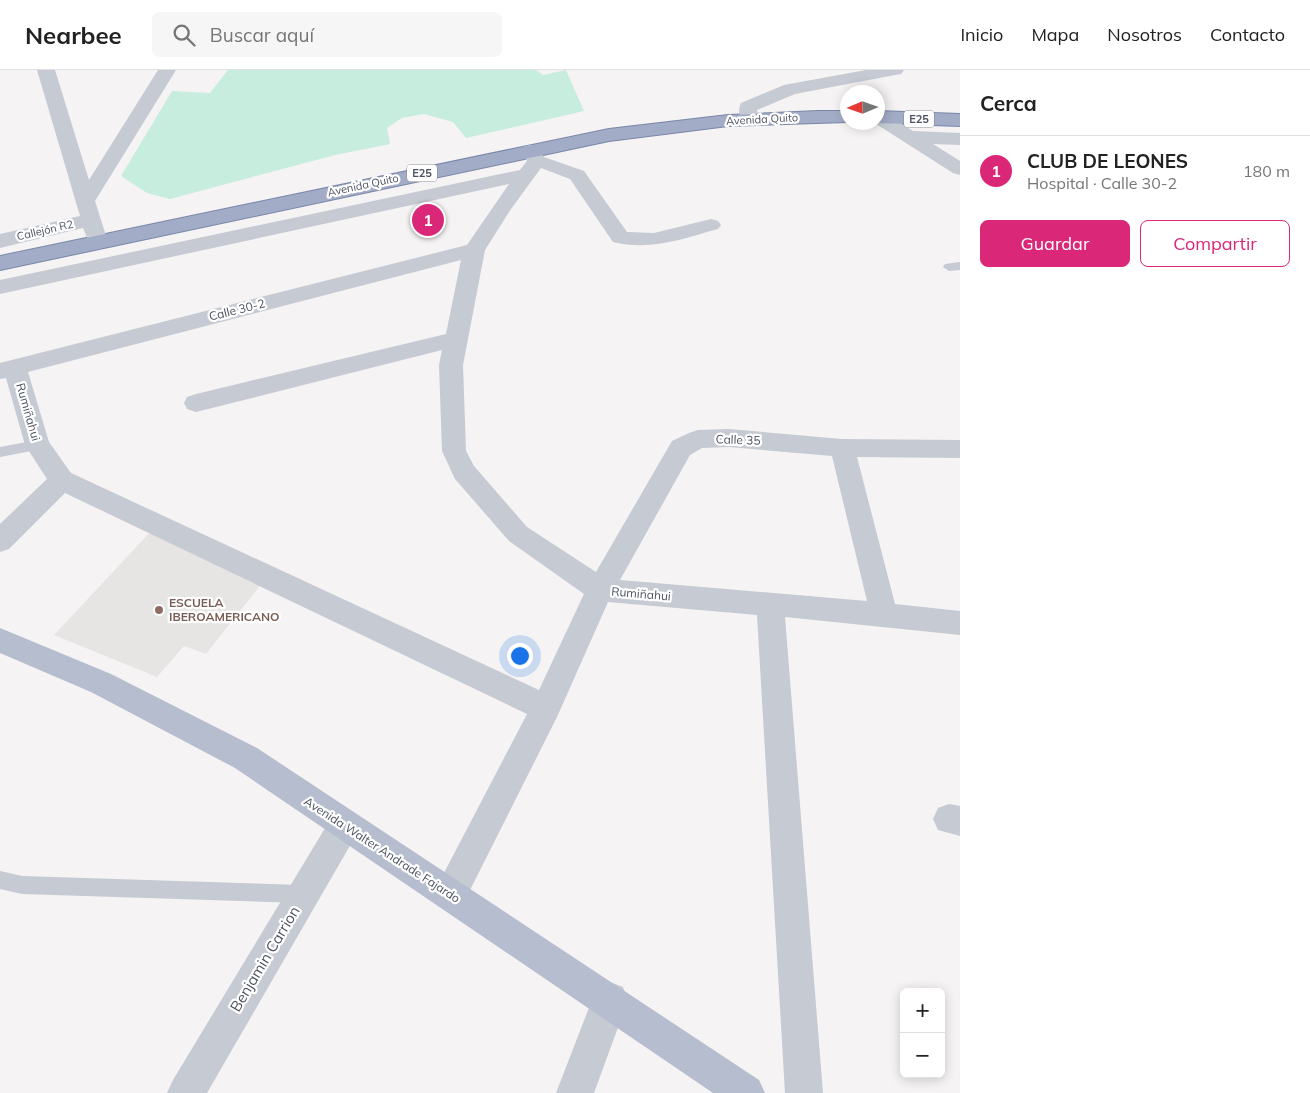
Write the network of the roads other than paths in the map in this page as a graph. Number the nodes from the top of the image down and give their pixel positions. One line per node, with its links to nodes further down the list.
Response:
1 (46, 70): 15 (street)
2 (166, 70): 15 (street)
3 (783, 70): 5 (street)
4 (895, 70): 5 (street)
5 (790, 90): 7 (street)
6 (840, 117): 7 (highway, Avenida Quito / E25)
7 (750, 118): 13 (highway, Avenida Quito / E25)
8 (885, 118): 9 (highway, E25)
9 (960, 120)
10 (885, 122): 11 (street)
11 (910, 137): 12 (street); 14 (street)
12 (960, 139)
13 (531, 162): 16 (street); 18 (highway, Avenida Quito / E25); 19 (street); 21 (street)
14 (960, 169)
15 (88, 210): 17 (street, Callejón R2); 18 (street)
16 (711, 225)
17 (0, 241)
18 (98, 242): 20 (highway, Avenida Quito / E25)
19 (474, 250): 22 (street); 23 (street, Calle 30-2)
20 (0, 262)
21 (0, 287)
22 (456, 339): 24 (street); 31 (street)
23 (8, 369): 25 (street, Rumiñahui)
24 (196, 403)
25 (37, 445): 28 (lane); 29 (street, Rumiñahui)
26 (842, 448): 27 (street, Calle 35); 31 (street, Calle 35); 33 (street)
27 (960, 449)
28 (0, 452)
29 (62, 480): 30 (street); 36 (street)
30 (0, 541)
31 (600, 590): 32 (street, Rumiñahui); 36 (street, Rumiñahui)
32 (770, 605): 33 (street, Rumiñahui); 45 (street)
33 (884, 614): 34 (street, Rumiñahui)
34 (960, 623)
35 (0, 640): 37 (main road, Avenida Walter Andrade Fajardo)
36 (546, 708): 40 (street, Rumiñahui)
37 (344, 826): 39 (street, Benjamin Carrion); 40 (main road, Avenida Walter Andrade Fajardo)
38 (0, 880): 39 (lane)
39 (304, 894): 42 (street, Benjamin Carrion)
40 (450, 894): 41 (main road, Avenida Walter Andrade Fajardo)
41 (610, 1000): 43 (street); 44 (main road, Avenida Walter Andrade Fajardo)
42 (186, 1093)
43 (575, 1093)
44 (746, 1093)
45 (804, 1093)

